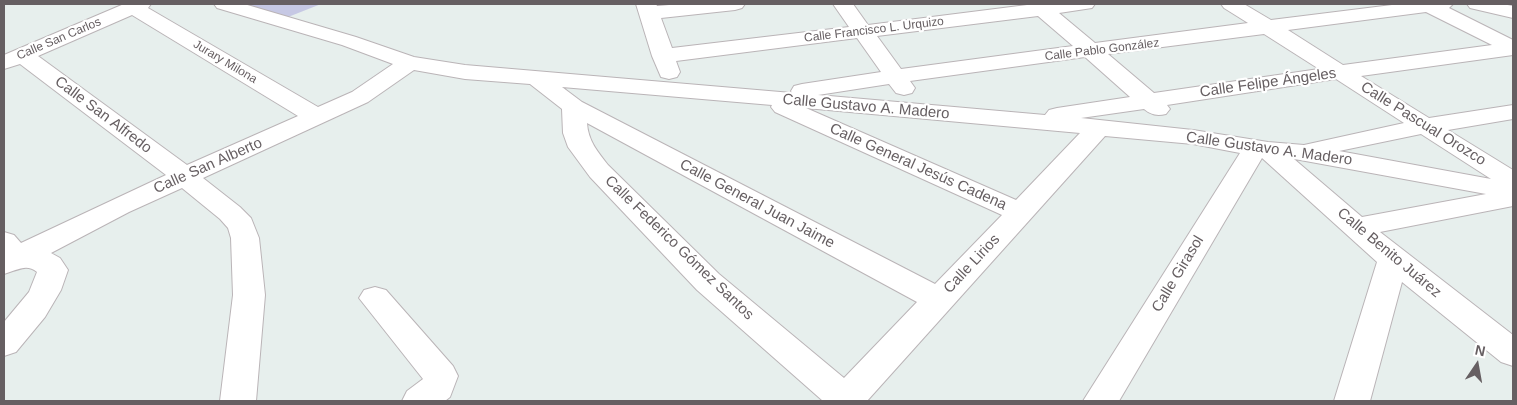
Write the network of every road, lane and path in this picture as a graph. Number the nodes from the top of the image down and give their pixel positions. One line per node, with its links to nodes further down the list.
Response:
1 (224, 4): 18 (street, Calle Gustavo A. Madero)
2 (735, 4): 10 (street)
3 (843, 4): 13 (street)
4 (1085, 4): 9 (street, Calle Francisco L. Urquizo)
5 (1231, 4): 12 (street, Calle Pascual Orozco)
6 (1477, 4): 11 (street)
7 (137, 5): 17 (street, Calle San Carlos); 28 (street, Jurary Milona)
8 (1436, 5): 12 (street, Calle Pablo González); 14 (street)
9 (1039, 6): 13 (street, Calle Francisco L. Urquizo); 15 (street)
10 (647, 8): 16 (street)
11 (1513, 12)
12 (1269, 28): 15 (street, Calle Pablo González); 19 (street, Calle Pascual Orozco)
13 (864, 31): 16 (street, Calle Francisco L. Urquizo); 20 (street)
14 (1513, 49): 19 (street, Calle Felipe Ángeles)
15 (1092, 51): 20 (street, Calle Pablo González); 24 (street)
16 (663, 56): 22 (street)
17 (13, 59): 35 (street, Calle San Alfredo)
18 (410, 63): 21 (street, Calle Gustavo A. Madero); 28 (street, Calle San Alberto)
19 (1340, 72): 24 (street, Calle Felipe Ángeles); 30 (street, Calle Pascual Orozco)
20 (895, 76): 23 (street, Calle Pablo González); 26 (street)
21 (538, 80): 22 (street, Calle Gustavo A. Madero); 25 (street)
22 (676, 90): 23 (street, Calle Gustavo A. Madero)
23 (761, 98): 26 (street, Calle Gustavo A. Madero); 39 (street, Calle General Jesús Cadena)
24 (1148, 100): 29 (street, Calle Felipe Ángeles); 32 (street)
25 (574, 107): 44 (street, Calle General Juan Jaime); 50 (street, Calle Federico Gómez Santos)
26 (924, 112): 29 (street, Calle Gustavo A. Madero)
27 (1513, 112): 30 (street)
28 (317, 116): 35 (street, Calle San Alberto)
29 (1023, 120): 31 (street, Calle Gustavo A. Madero)
30 (1425, 126): 34 (street); 36 (street, Calle Pascual Orozco)
31 (1098, 129): 32 (street, Calle Gustavo A. Madero); 39 (street, Calle Lirios)
32 (1193, 137): 33 (street, Calle Gustavo A. Madero)
33 (1262, 148): 34 (street, Calle Gustavo A. Madero); 40 (street, Calle Benito Juárez); 51 (street, Calle Girasol)
34 (1300, 152): 37 (street, Calle Gustavo A. Madero)
35 (184, 176): 41 (street, Calle San Alberto); 48 (street, Calle San Alfredo)
36 (1513, 181)
37 (1513, 190)
38 (1513, 198): 40 (street)
39 (1020, 212): 44 (street, Calle Lirios)
40 (1356, 227): 42 (street, Calle Benito Juárez)
41 (8, 255): 45 (street)
42 (1393, 259): 47 (street, Calle Benito Juárez); 52 (street)
43 (375, 298): 49 (street)
44 (939, 300): 50 (street, Calle Lirios)
45 (15, 324): 46 (street)
46 (4, 343)
47 (1513, 353)
48 (238, 401)
49 (420, 401)
50 (846, 401)
51 (1100, 401)
52 (1352, 401)

